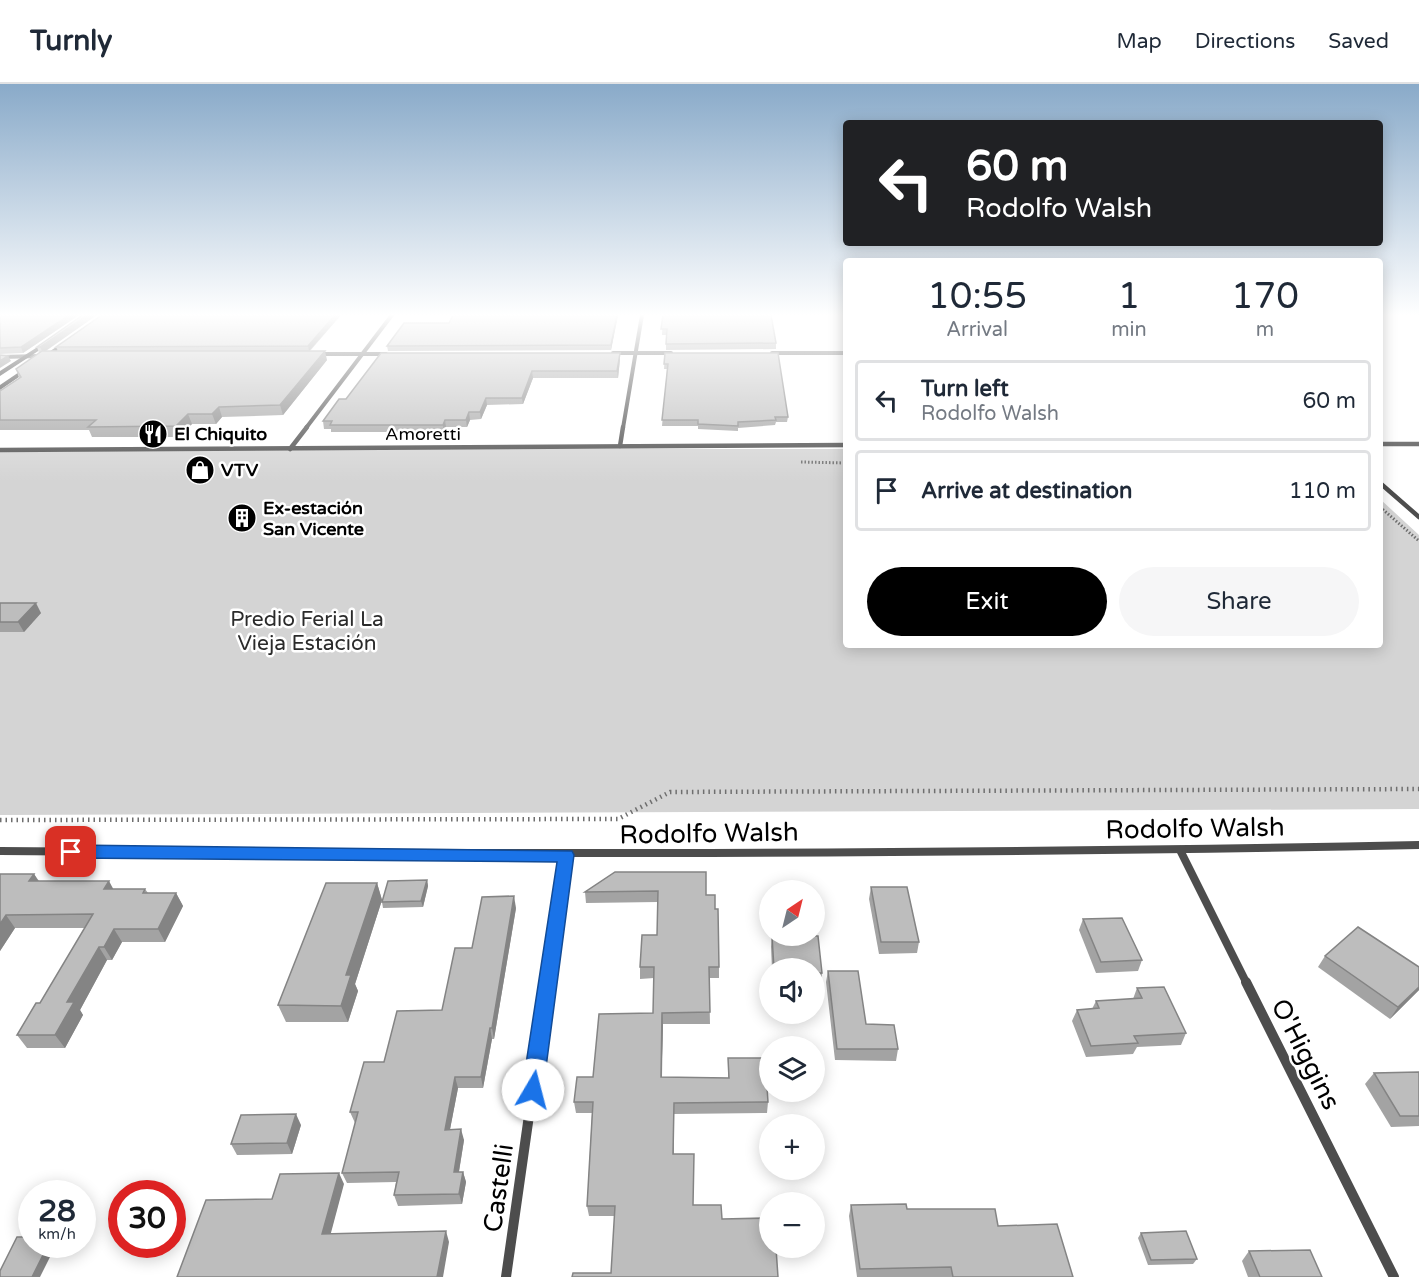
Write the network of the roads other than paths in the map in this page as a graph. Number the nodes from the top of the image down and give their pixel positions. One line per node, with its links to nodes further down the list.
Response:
1 (25, 371): 4 (main road)
2 (349, 371): 9 (street)
3 (633, 371): 8 (street)
4 (0, 388)
5 (1383, 444): 6 (street)
6 (1419, 444)
7 (843, 445): 8 (street, Amoretti)
8 (620, 446): 9 (street, Amoretti)
9 (290, 449): 10 (street, Amoretti)
10 (0, 450)
11 (1383, 486): 12 (street)
12 (1419, 517)
13 (1419, 845): 14 (street, Rodolfo Walsh)
14 (1180, 850): 16 (street, Rodolfo Walsh); 18 (street, O'Higgins)
15 (0, 851): 16 (street, Rodolfo Walsh)
16 (566, 855): 17 (street, Castelli)
17 (506, 1277)
18 (1394, 1277)

